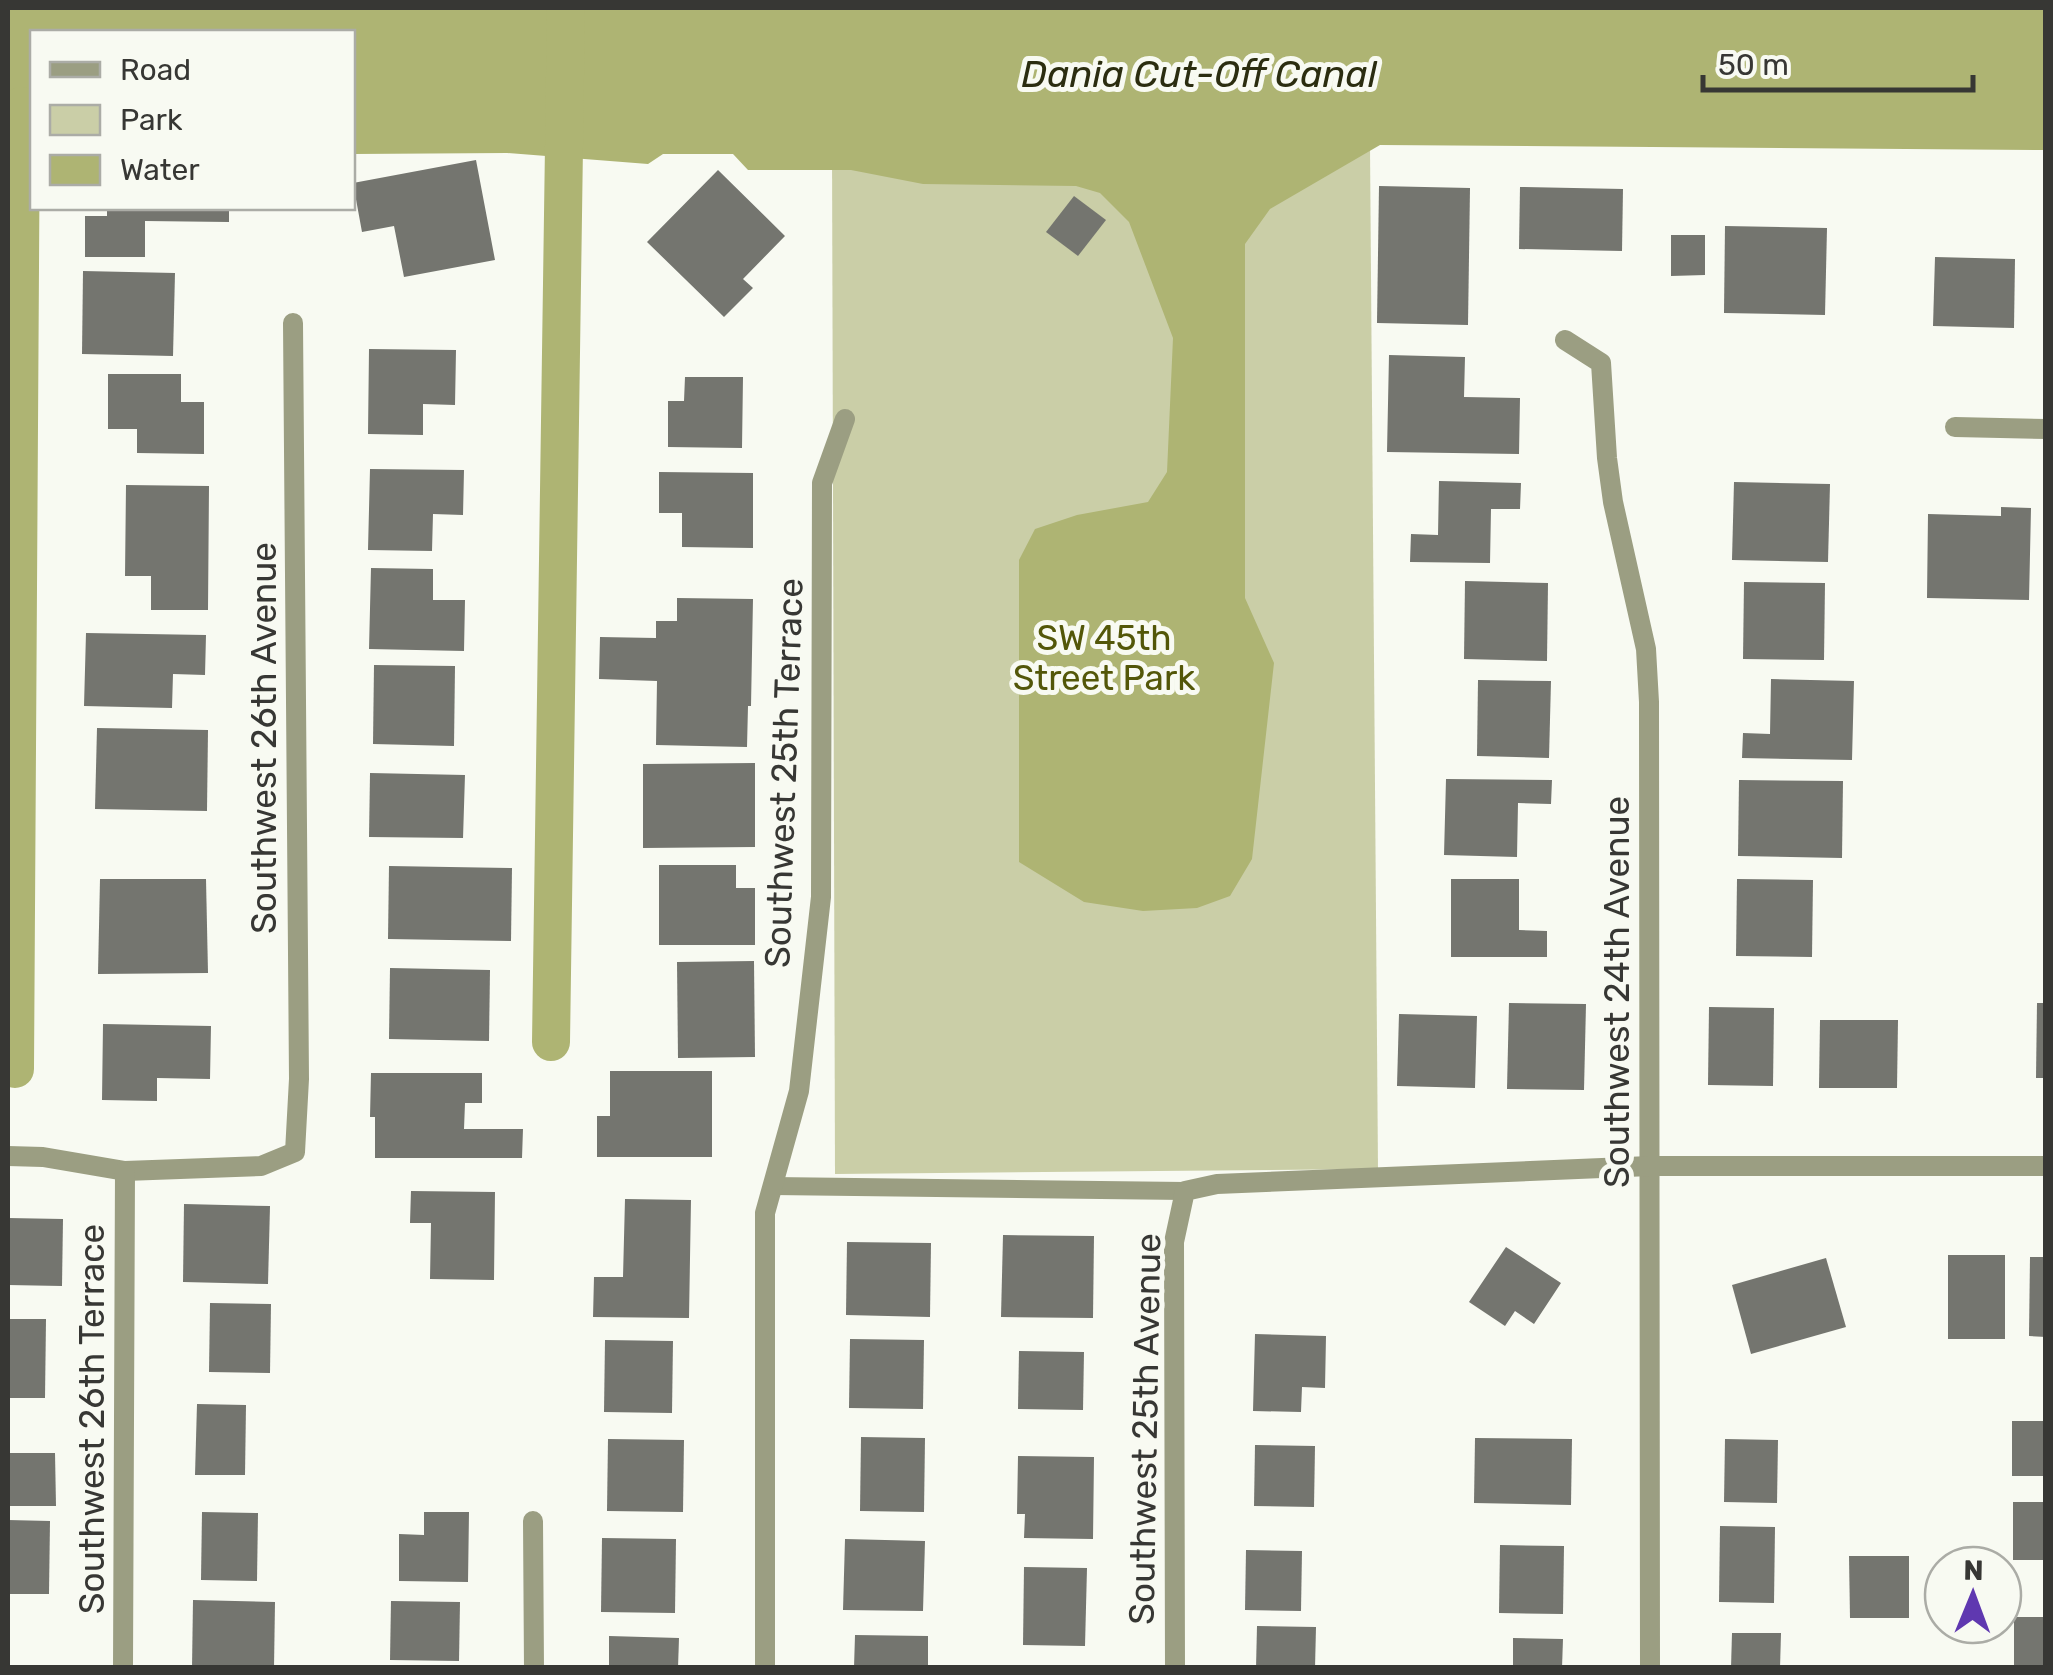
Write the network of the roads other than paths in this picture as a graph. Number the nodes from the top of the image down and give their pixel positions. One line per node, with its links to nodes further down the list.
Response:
1 (293, 323): 9 (street, Southwest 26th Avenue)
2 (1565, 340): 7 (street, Southwest 24th Avenue)
3 (845, 419): 10 (street, Southwest 25th Terrace)
4 (1955, 427): 5 (street)
5 (2046, 428)
6 (8, 1156): 9 (street)
7 (1650, 1166): 8 (street); 11 (street); 17 (street, Southwest 24th Avenue)
8 (2046, 1166)
9 (125, 1171): 13 (street, Southwest 26th Terrace)
10 (773, 1186): 11 (lane); 15 (street, Southwest 25th Terrace)
11 (1185, 1191): 16 (street, Southwest 25th Avenue)
12 (533, 1521): 14 (street)
13 (123, 1668)
14 (534, 1668)
15 (765, 1668)
16 (1175, 1668)
17 (1650, 1668)

